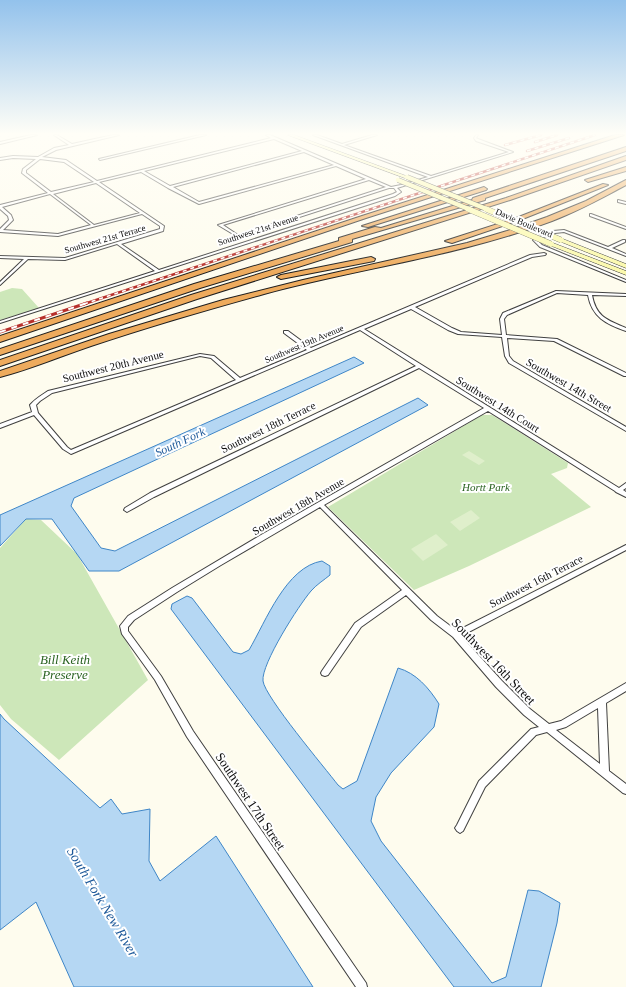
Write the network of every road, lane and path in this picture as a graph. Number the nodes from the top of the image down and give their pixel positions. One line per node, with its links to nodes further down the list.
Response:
1 (34, 181): 28 (street)
2 (101, 181): 20 (street)
3 (159, 181): 24 (street)
4 (191, 181): 24 (street)
5 (278, 181): 24 (street)
6 (361, 181): 25 (street)
7 (373, 181): 25 (street)
8 (401, 181): 29 (main road, Davie Boulevard, bridge)
9 (416, 181): 30 (main road, Davie Boulevard, bridge)
10 (417, 181): 27 (street, Southwest 21st Avenue)
11 (476, 181): 55 (highway)
12 (508, 181): 30 (highway)
13 (518, 181): 30 (highway)
14 (522, 181): 30 (highway)
15 (536, 181): 71 (highway)
16 (551, 181): 72 (highway)
17 (558, 181): 35 (highway)
18 (586, 181): 21 (highway)
19 (616, 181): 39 (highway)
20 (97, 182): 28 (street); 34 (street)
21 (583, 182)
22 (626, 182): 37 (highway)
23 (570, 186): 35 (highway)
24 (169, 187)
25 (389, 187): 27 (street)
26 (626, 187): 37 (highway)
27 (396, 188): 53 (street, Southwest 21st Avenue)
28 (50, 193): 33 (street); 40 (street)
29 (446, 200): 30 (highway, bridge); 38 (highway); 41 (main road, Davie Boulevard, bridge)
30 (459, 200): 39 (main road, Davie Boulevard, bridge); 63 (highway)
31 (619, 201): 32 (street)
32 (626, 203)
33 (0, 206): 43 (street)
34 (143, 213): 40 (street); 45 (street, Southwest 21st Terrace)
35 (462, 214): 60 (highway)
36 (591, 215): 42 (street)
37 (552, 217): 73 (highway)
38 (384, 220): 55 (highway); 63 (highway)
39 (514, 221): 41 (highway, bridge); 52 (main road, Davie Boulevard, bridge)
40 (94, 226): 43 (street)
41 (499, 226): 47 (highway); 54 (main road, Davie Boulevard, bridge)
42 (626, 228)
43 (0, 231)
44 (624, 241): 46 (street)
45 (119, 244): 51 (street, Southwest 21st Terrace); 53 (street)
46 (609, 248): 49 (street); 56 (street)
47 (408, 251): 60 (highway); 73 (highway)
48 (544, 254): 61 (street, Southwest 19th Avenue)
49 (626, 255)
50 (0, 257): 51 (street, Southwest 21st Terrace)
51 (26, 259): 57 (street)
52 (626, 266)
53 (158, 271): 62 (street, Southwest 21st Avenue)
54 (626, 273)
55 (184, 277): 68 (highway)
56 (626, 281)
57 (0, 284)
58 (590, 294): 59 (street); 65 (street); 67 (street)
59 (626, 295)
60 (194, 297): 74 (highway)
61 (411, 307): 64 (street, Southwest 19th Avenue); 67 (street)
62 (0, 322)
63 (77, 323): 69 (highway)
64 (361, 329): 70 (street, Southwest 19th Avenue); 75 (street, Southwest 14th Court)
65 (626, 330)
66 (286, 332): 70 (street)
67 (505, 335): 77 (street); 82 (street, Southwest 14th Street)
68 (0, 338)
69 (0, 348)
70 (310, 350): 78 (street, Southwest 19th Avenue)
71 (0, 352)
72 (0, 356)
73 (51, 356): 76 (highway)
74 (0, 363)
75 (419, 366): 79 (street, Southwest 14th Court); 87 (street, Southwest 18th Terrace)
76 (0, 374)
77 (626, 375)
78 (240, 380): 80 (street, Southwest 20th Avenue); 80 (street, Southwest 19th Avenue)
79 (487, 409): 84 (street, Southwest 14th Court); 86 (street, Southwest 18th Avenue)
80 (35, 413): 81 (street)
81 (0, 426)
82 (626, 429)
83 (626, 485): 84 (street)
84 (618, 491): 85 (street, Southwest 14th Court)
85 (626, 495)
86 (320, 504): 89 (street, Southwest 16th Street); 90 (street, Southwest 18th Avenue)
87 (127, 510)
88 (626, 547): 91 (street, Southwest 16th Terrace)
89 (406, 591): 91 (street, Southwest 16th Street); 92 (street)
90 (124, 626): 99 (street, Southwest 17th Street)
91 (456, 635): 95 (street, Southwest 16th Street)
92 (325, 673)
93 (626, 687): 94 (street)
94 (602, 701): 95 (street); 96 (street)
95 (548, 728): 96 (street, Southwest 16th Street); 98 (street)
96 (605, 773): 97 (street, Southwest 16th Street)
97 (626, 790)
98 (460, 828)
99 (362, 987)

